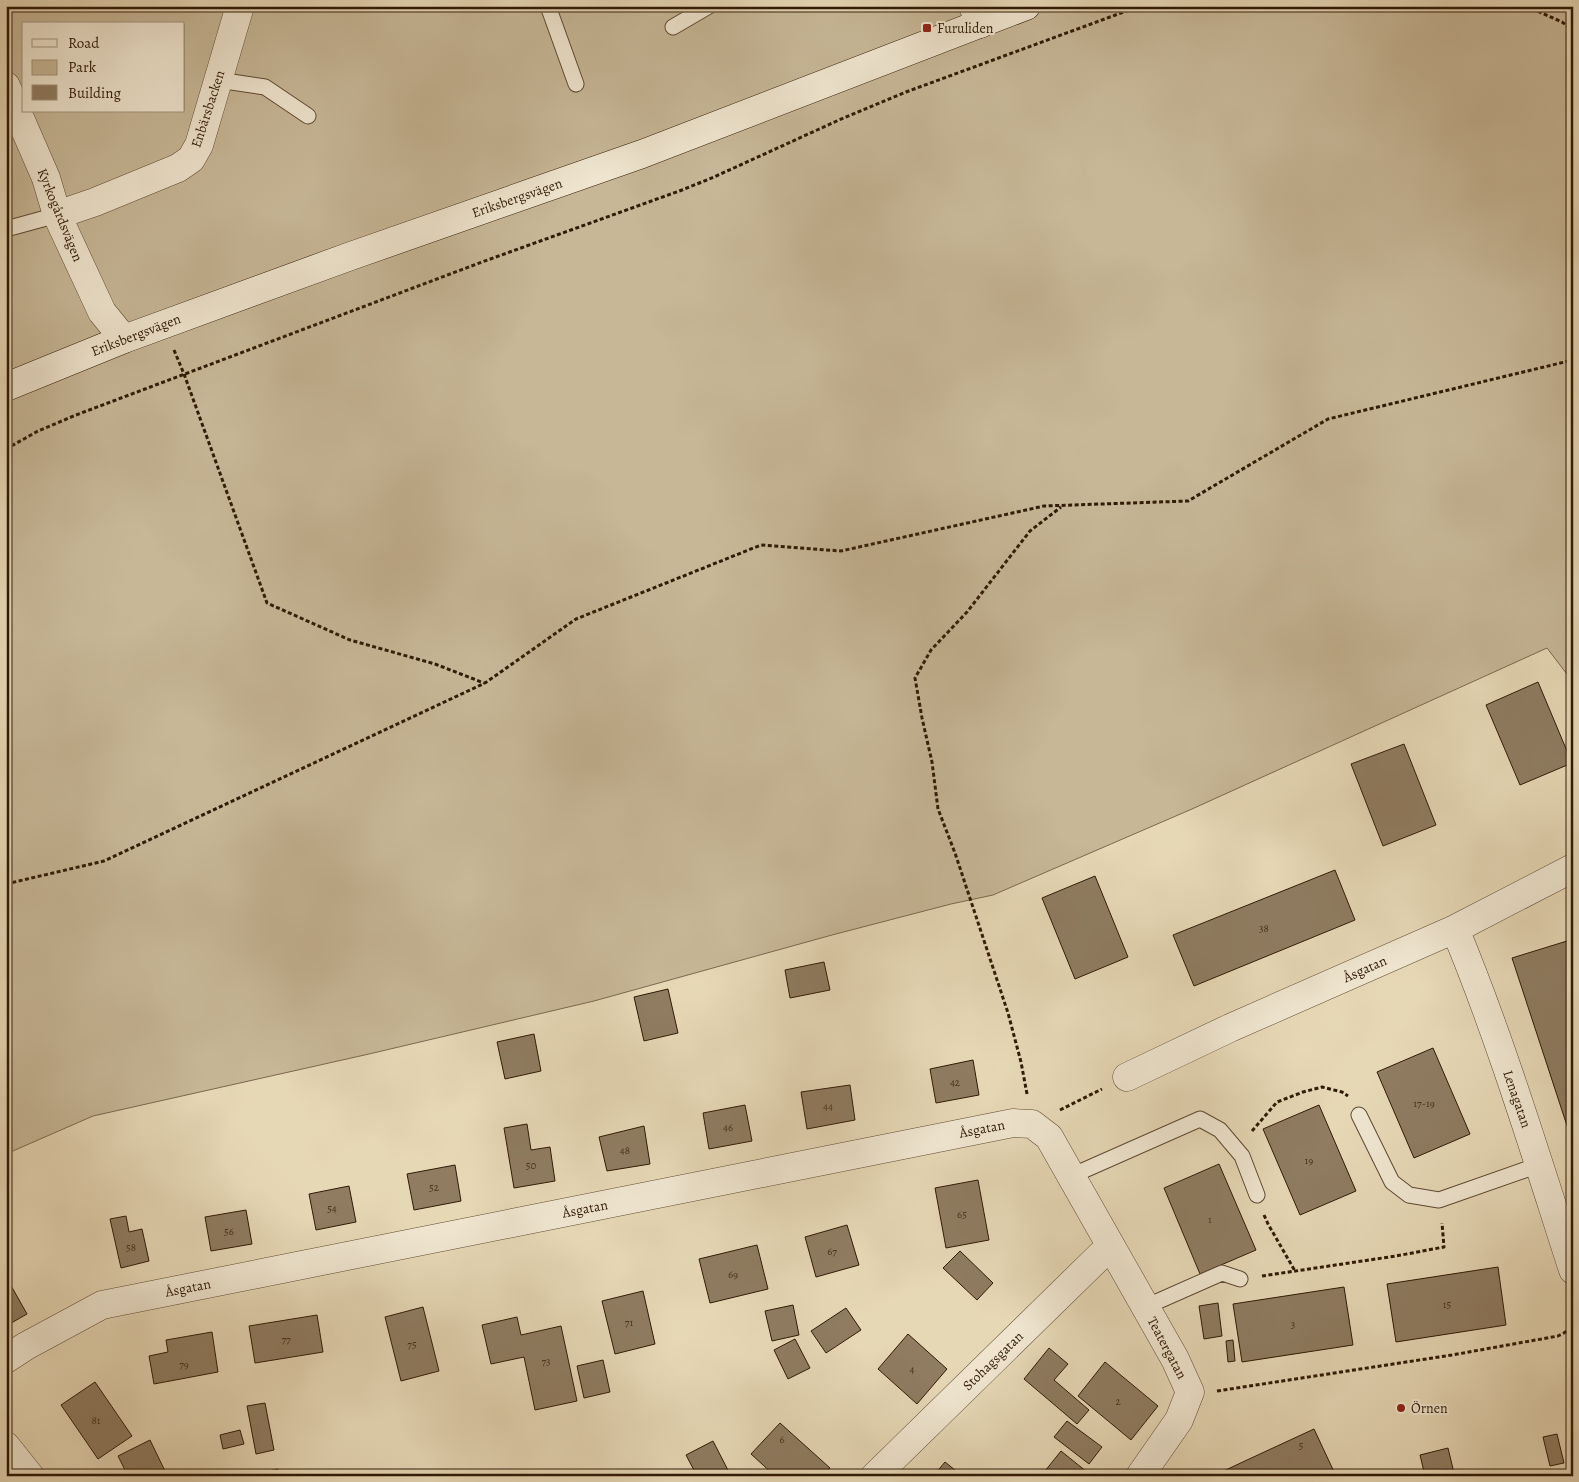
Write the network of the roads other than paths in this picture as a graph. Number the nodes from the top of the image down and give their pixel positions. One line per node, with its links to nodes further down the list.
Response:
1 (240, 6): 7 (street, Enbärsbacken)
2 (548, 6): 8 (lane)
3 (709, 6): 6 (lane)
4 (1026, 6): 5 (street, Eriksbergsvägen)
5 (977, 15): 13 (street, Eriksbergsvägen)
6 (673, 27)
7 (218, 80): 10 (lane); 11 (street, Enbärsbacken)
8 (576, 84)
9 (6, 86): 11 (street, Kyrkogårdsvägen)
10 (308, 116)
11 (57, 215): 12 (lane); 13 (street, Kyrkogårdsvägen)
12 (6, 229)
13 (124, 339): 14 (street, Eriksbergsvägen)
14 (6, 386)
15 (1573, 868): 16 (street, Åsgatan)
16 (1455, 929): 17 (street, Åsgatan); 19 (street, Lenagatan)
17 (1127, 1077)
18 (1359, 1116): 19 (lane)
19 (1539, 1165): 23 (street, Lenagatan)
20 (1071, 1176): 21 (lane); 22 (street); 26 (street, Åsgatan)
21 (1257, 1195)
22 (1110, 1246): 25 (street, Teatergatan); 29 (street, Stohagsgatan)
23 (1573, 1270)
24 (1240, 1279): 25 (lane)
25 (1145, 1307): 30 (street, Teatergatan)
26 (6, 1359)
27 (6, 1446): 28 (street)
28 (30, 1476)
29 (875, 1476)
30 (1140, 1476)

